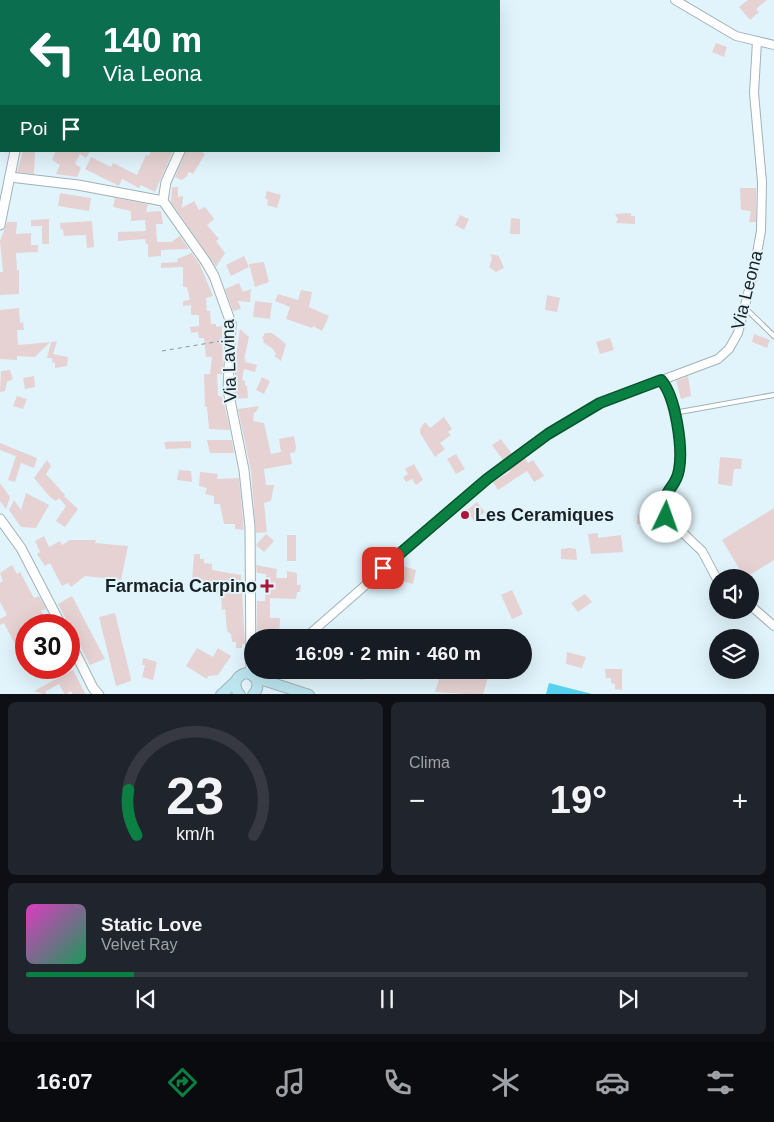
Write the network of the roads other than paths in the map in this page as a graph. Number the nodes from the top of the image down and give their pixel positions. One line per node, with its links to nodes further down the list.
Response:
1 (674, 0): 2 (street)
2 (757, 42): 3 (street); 9 (street, Via Leona)
3 (774, 45)
4 (16, 152): 6 (street)
5 (180, 152): 7 (street)
6 (10, 177): 7 (street); 8 (street)
7 (163, 201): 19 (street, Via Lavina)
8 (0, 225)
9 (745, 308): 10 (lane); 11 (street, Via Leona)
10 (774, 336)
11 (661, 380): 13 (street); 20 (street, Via Leona)
12 (774, 395): 13 (lane)
13 (674, 413): 15 (street)
14 (0, 519): 17 (street)
15 (712, 569)
16 (759, 612): 18 (street)
17 (55, 614)
18 (774, 626)
19 (250, 629)
20 (316, 629)
21 (80, 662): 27 (street)
22 (244, 679): 28 (main road)
23 (245, 679): 29 (main road)
24 (250, 679): 30 (main road)
25 (254, 679): 26 (main road)
26 (291, 690): 30 (main road); 31 (main road)
27 (99, 694)
28 (221, 694)
29 (240, 694)
30 (253, 694)
31 (309, 694)

